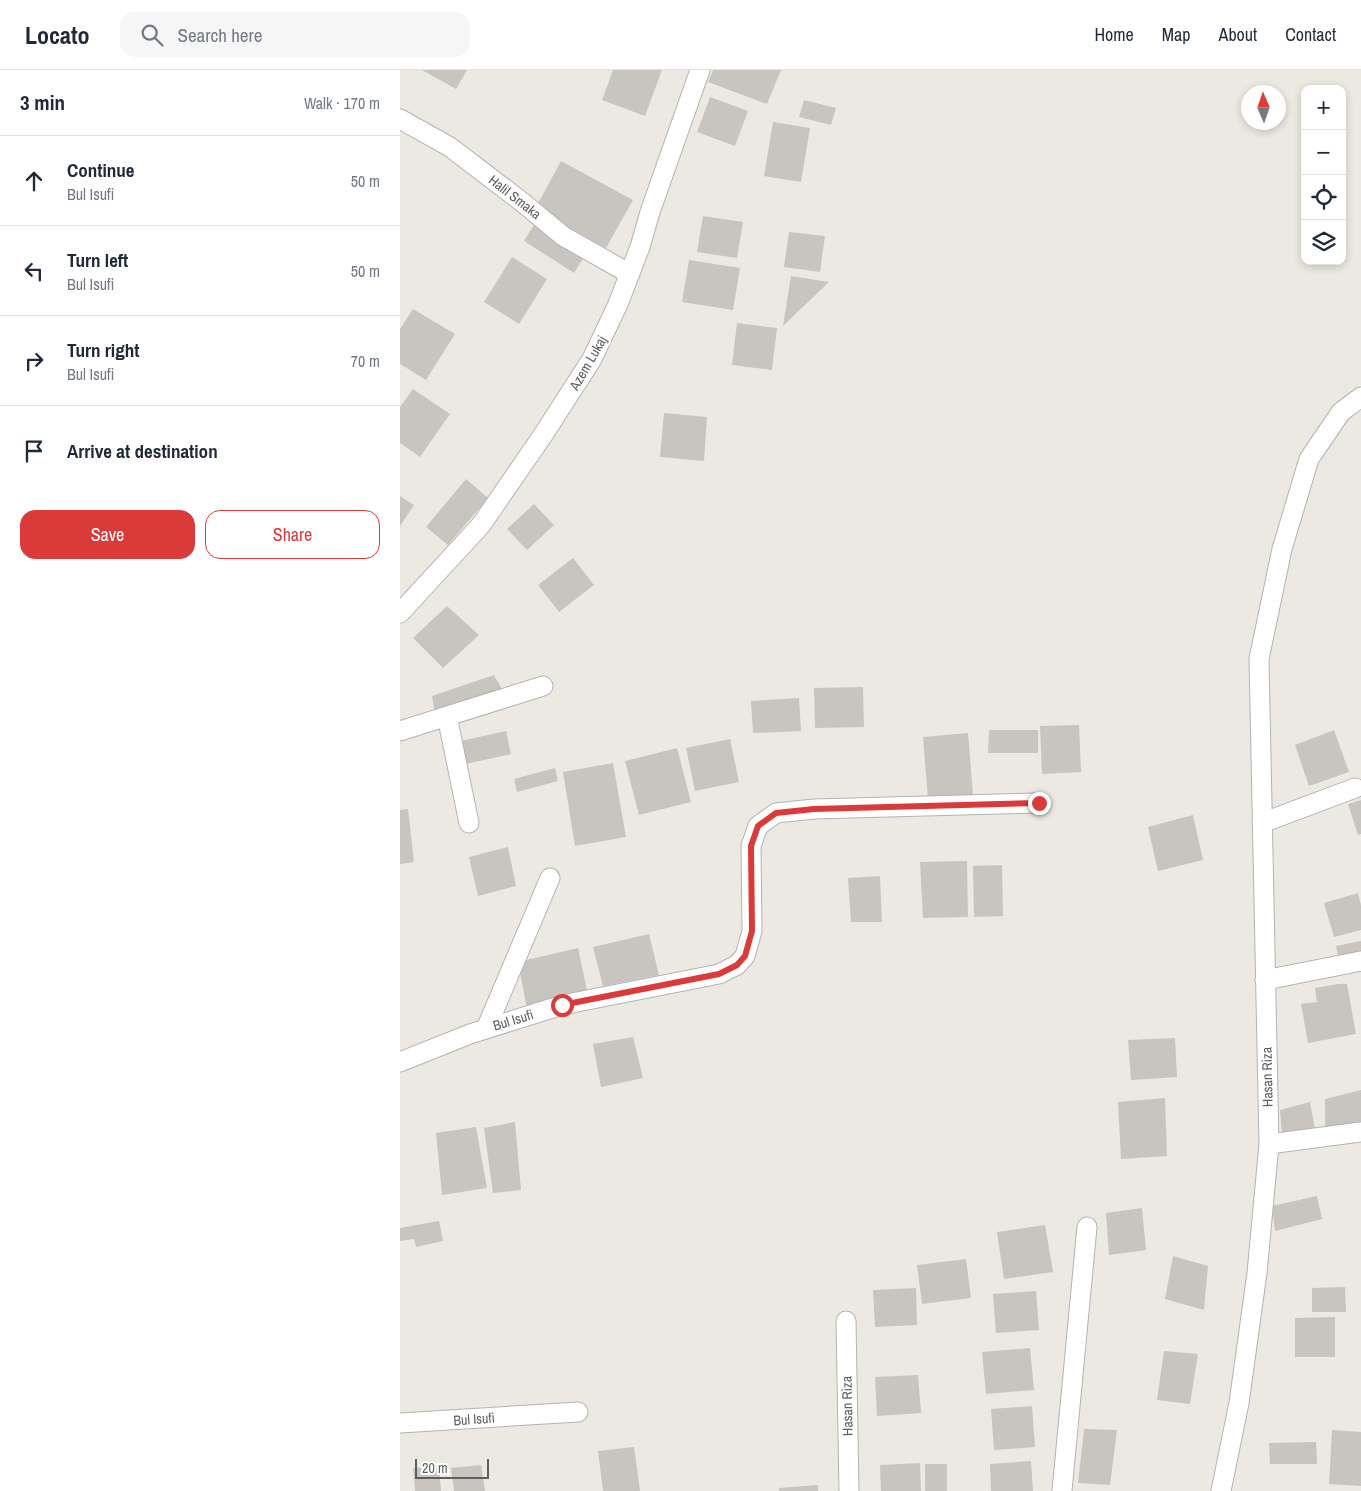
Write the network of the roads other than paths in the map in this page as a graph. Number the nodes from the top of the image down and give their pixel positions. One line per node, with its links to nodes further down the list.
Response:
1 (700, 70): 3 (street, Azem Lukaj)
2 (400, 119): 3 (street, Halil Smaka)
3 (630, 274): 5 (street, Azem Lukaj)
4 (1361, 397): 12 (street, Hasan Riza)
5 (400, 613)
6 (544, 686): 7 (street)
7 (447, 716): 8 (street); 11 (street)
8 (400, 731)
9 (1354, 788): 12 (street)
10 (1039, 803): 16 (street, Bul Isufi)
11 (469, 823)
12 (1262, 823): 15 (street, Hasan Riza)
13 (550, 878): 16 (street)
14 (1361, 961): 15 (street)
15 (1266, 980): 19 (street, Hasan Riza)
16 (486, 1029): 17 (street, Bul Isufi)
17 (400, 1062)
18 (1361, 1132): 19 (street)
19 (1268, 1144): 26 (street, Hasan Riza)
20 (1087, 1227): 25 (street)
21 (846, 1321): 24 (street, Hasan Riza)
22 (578, 1412): 23 (street, Bul Isufi)
23 (400, 1423)
24 (849, 1491)
25 (1062, 1491)
26 (1221, 1491)

